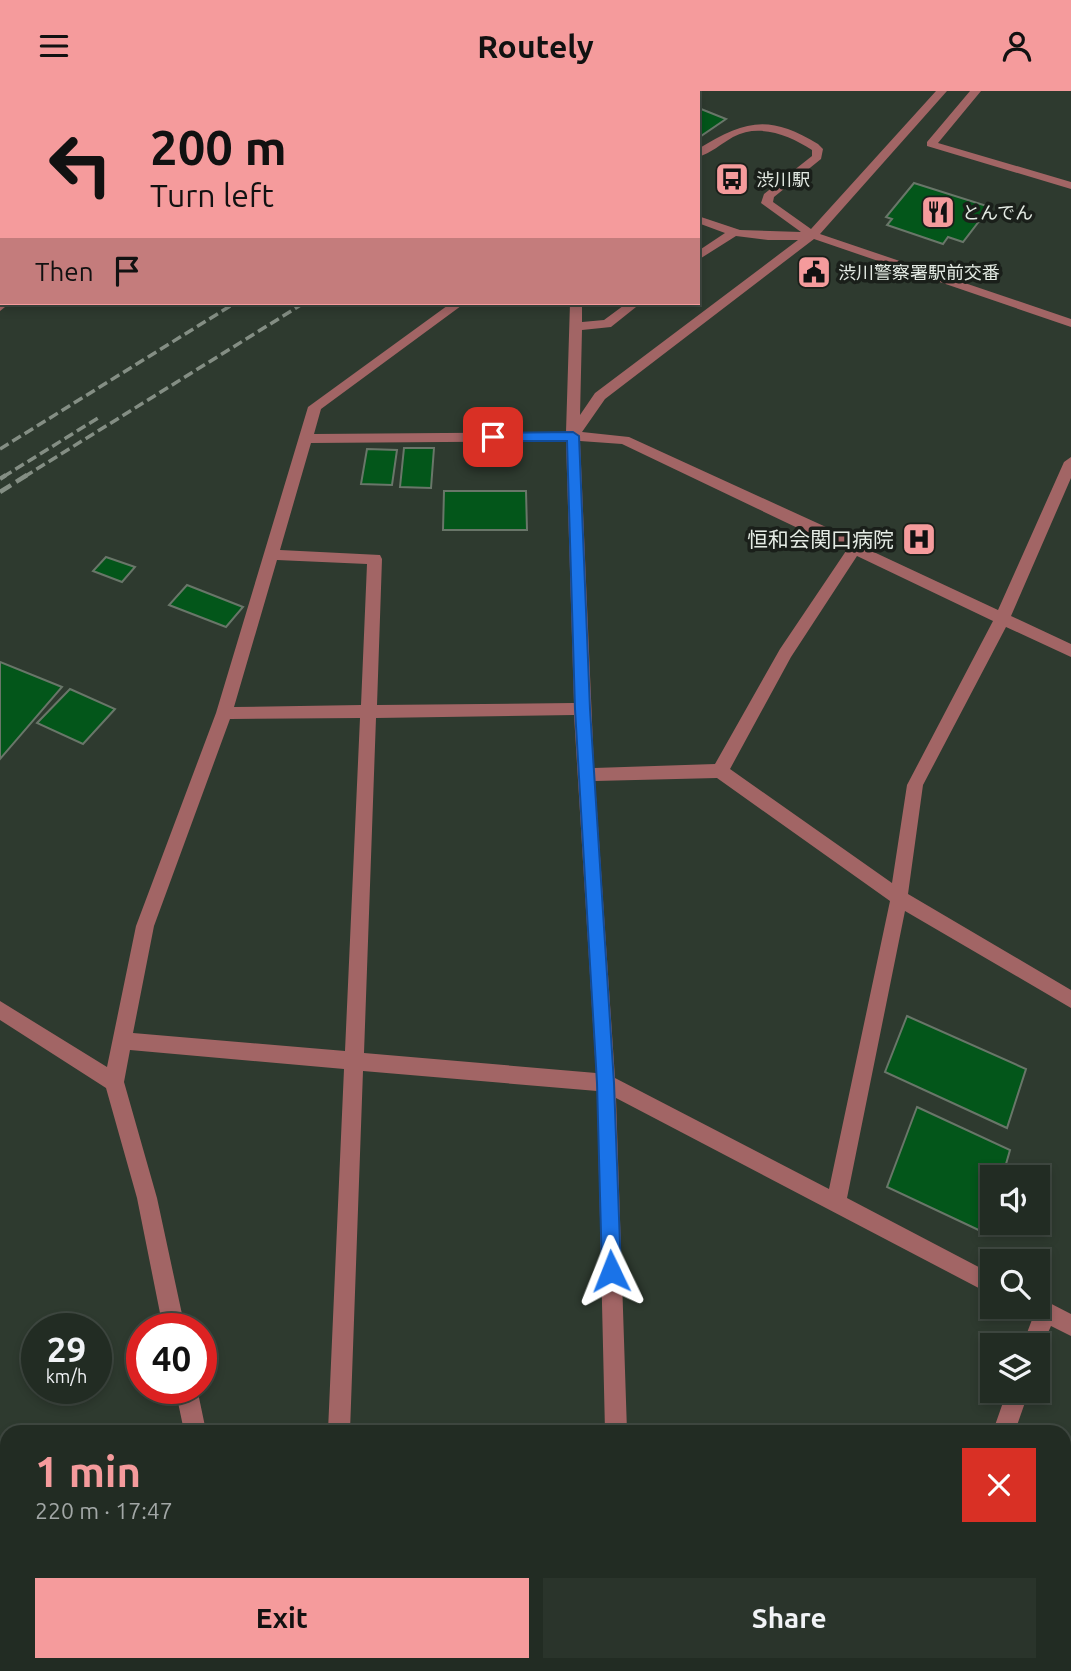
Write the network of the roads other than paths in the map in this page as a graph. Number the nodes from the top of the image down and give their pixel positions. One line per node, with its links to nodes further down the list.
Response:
1 (942, 91): 7 (street)
2 (976, 91): 4 (street)
3 (700, 154): 7 (street)
4 (1071, 186)
5 (700, 220): 6 (street)
6 (733, 233): 7 (street); 8 (street)
7 (812, 235): 12 (street); 14 (street)
8 (700, 255)
9 (456, 305): 15 (street)
10 (576, 305): 13 (street)
11 (632, 305): 13 (street)
12 (1071, 323)
13 (577, 325): 14 (street)
14 (573, 436): 15 (street); 17 (street); 21 (street)
15 (307, 439): 18 (street)
16 (1071, 462): 19 (street)
17 (856, 547): 19 (street); 24 (street)
18 (272, 555): 22 (street); 23 (street)
19 (1002, 619): 20 (street); 26 (street)
20 (1071, 651)
21 (582, 709): 22 (street); 25 (street)
22 (368, 711): 23 (street); 30 (street)
23 (224, 713): 29 (street)
24 (720, 771): 25 (street); 26 (street)
25 (587, 775): 32 (street)
26 (899, 898): 27 (street); 33 (street)
27 (1071, 1000)
28 (0, 1010): 31 (street)
29 (123, 1041): 30 (street); 31 (street)
30 (356, 1062): 32 (street); 41 (street)
31 (114, 1082): 35 (street)
32 (606, 1083): 33 (street); 42 (street)
33 (836, 1202): 34 (street)
34 (980, 1279)
35 (171, 1313)
36 (1050, 1315): 37 (street)
37 (1071, 1325)
38 (1014, 1403): 43 (street)
39 (189, 1404): 40 (street)
40 (194, 1425)
41 (339, 1425)
42 (616, 1425)
43 (1006, 1425)

